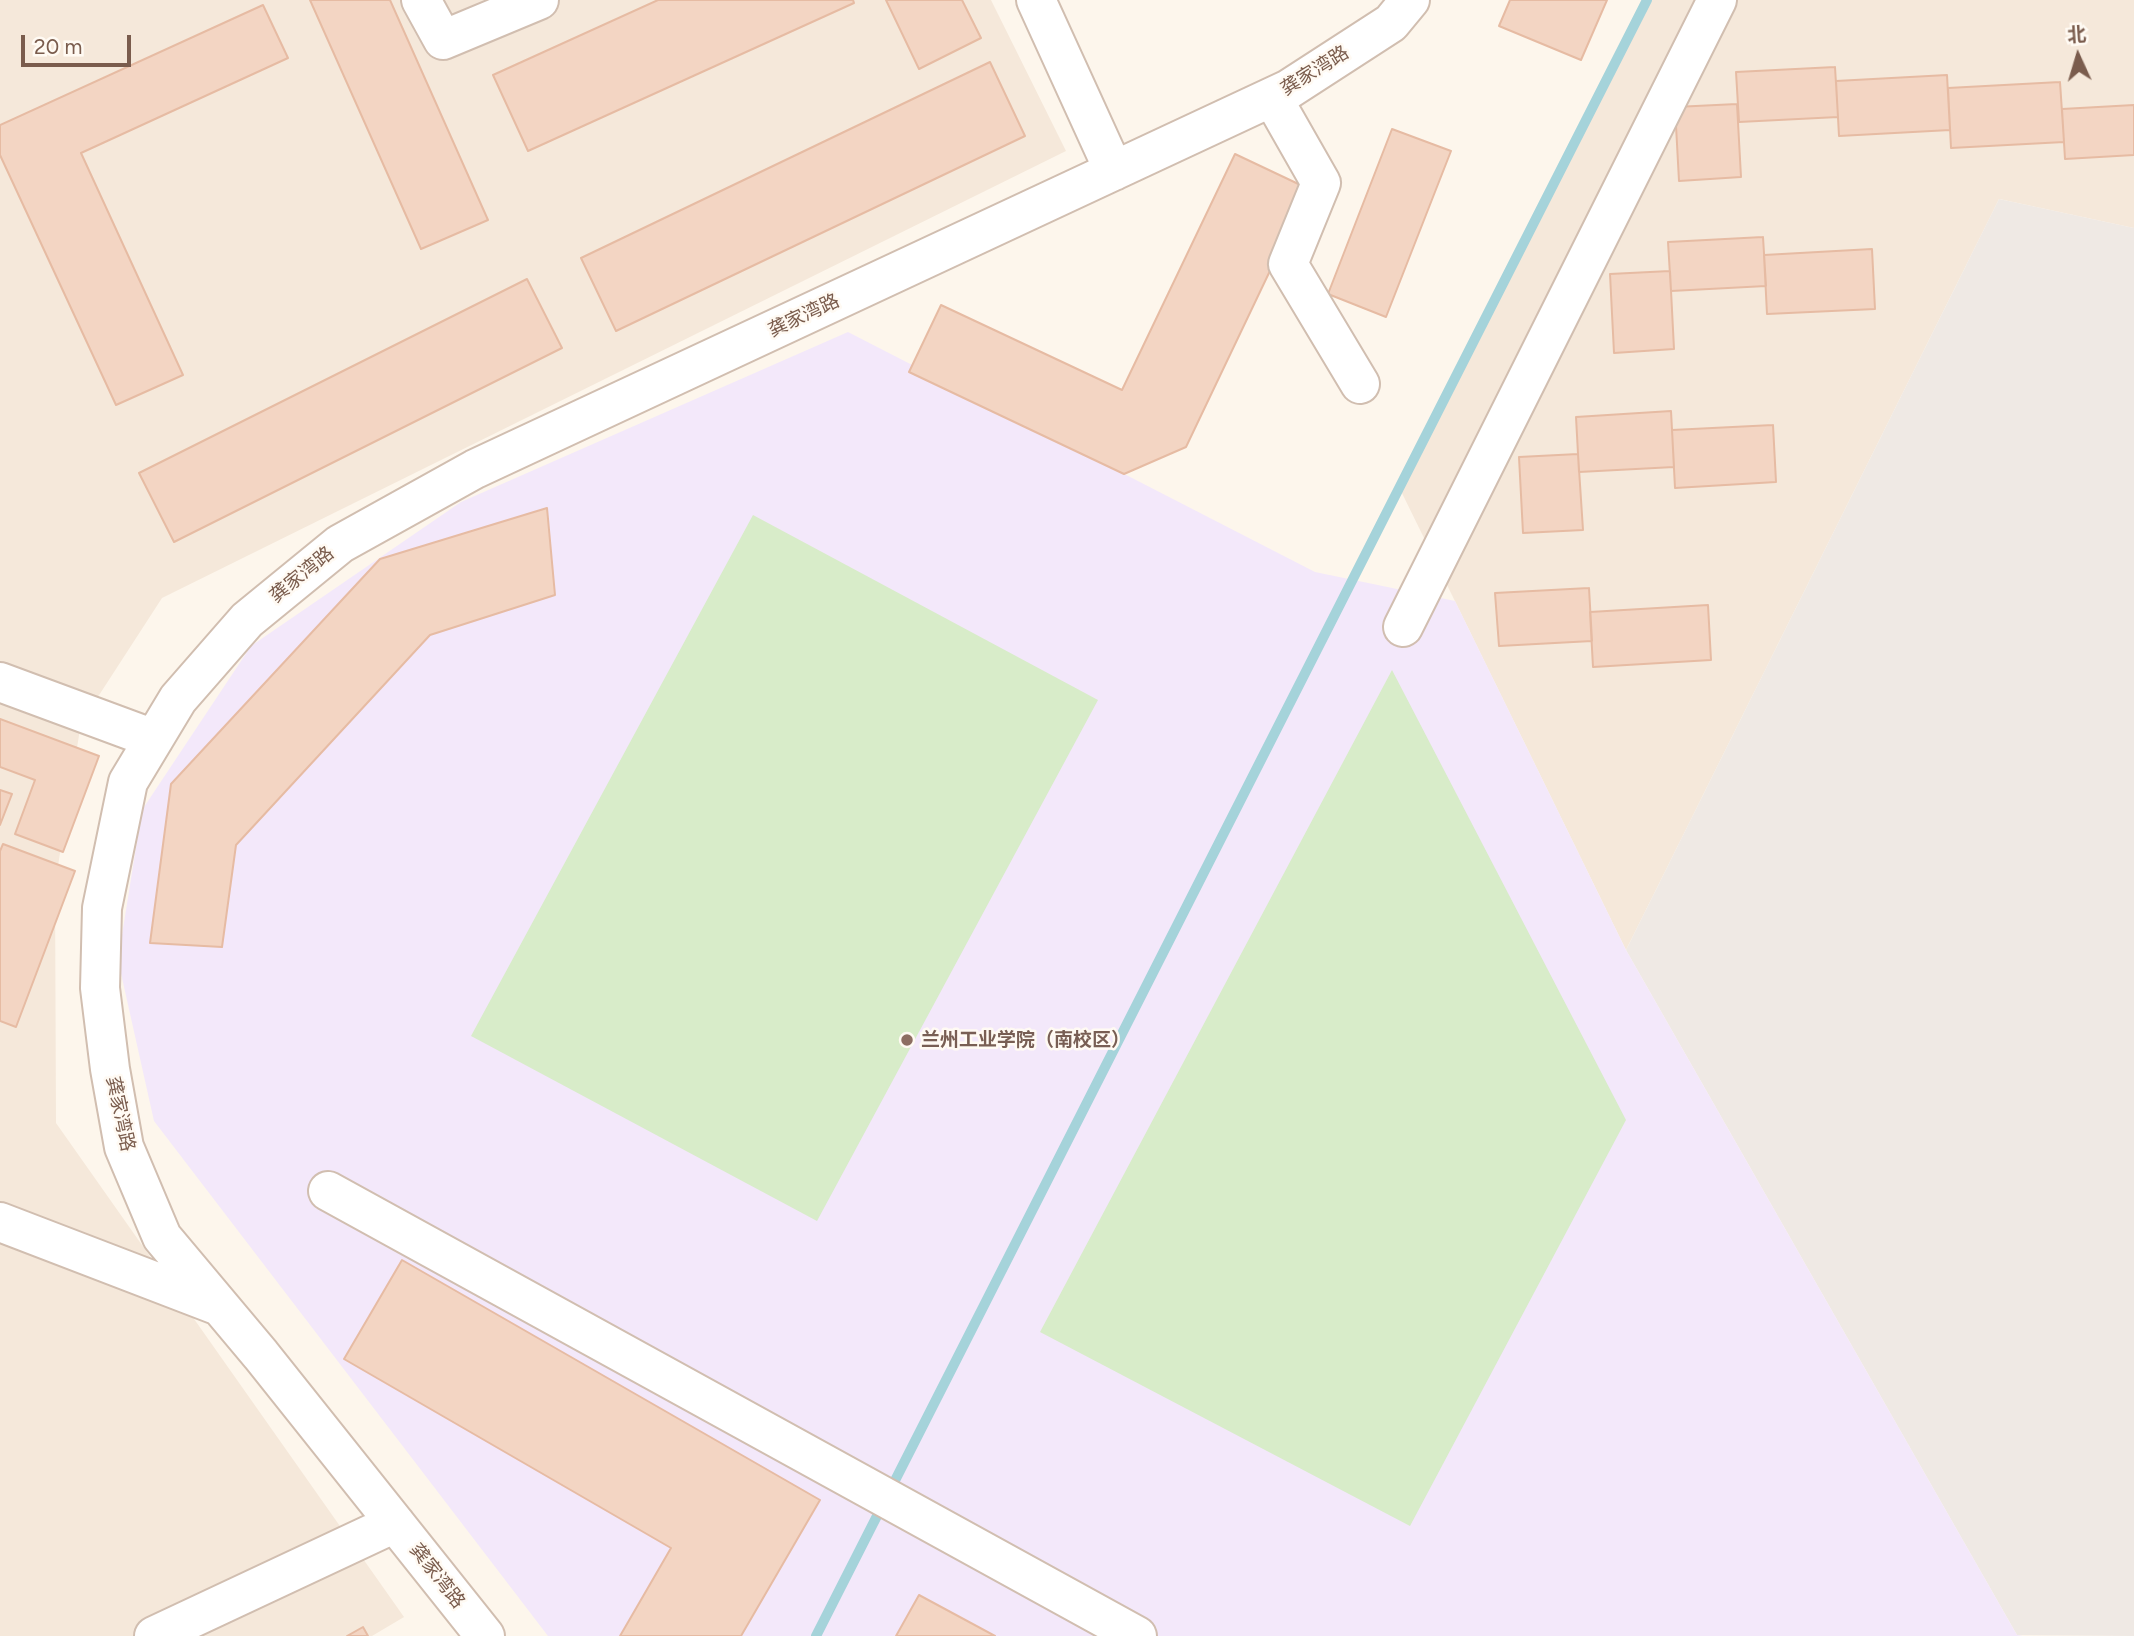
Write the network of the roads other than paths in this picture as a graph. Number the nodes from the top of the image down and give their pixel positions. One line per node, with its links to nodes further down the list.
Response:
1 (421, 0): 2 (street)
2 (539, 0)
3 (1036, 0): 7 (street)
4 (1717, 0): 9 (street)
5 (1392, 8): 6 (street, 龚家湾路)
6 (1272, 97): 7 (street, 龚家湾路); 8 (street)
7 (1114, 171): 11 (street, 龚家湾路)
8 (1360, 384)
9 (1403, 627)
10 (0, 682): 11 (street)
11 (154, 738): 14 (street, 龚家湾路)
12 (328, 1191): 18 (street)
13 (0, 1222): 14 (street)
14 (221, 1306): 15 (street, 龚家湾路)
15 (394, 1522): 16 (street); 17 (street, 龚家湾路)
16 (154, 1636)
17 (485, 1636)
18 (1137, 1636)

